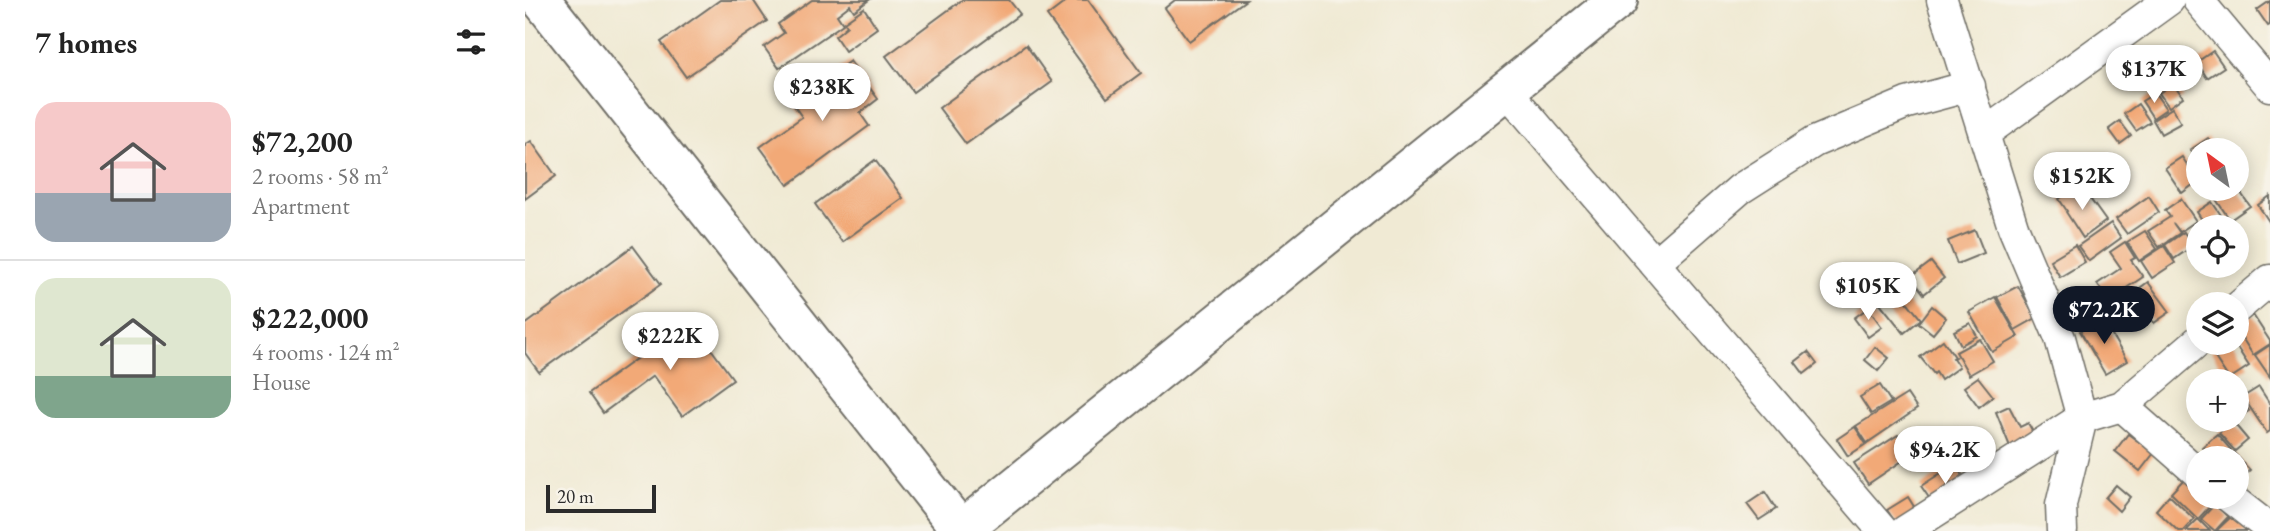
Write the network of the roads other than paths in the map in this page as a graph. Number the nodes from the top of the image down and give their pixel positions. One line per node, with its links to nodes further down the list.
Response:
1 (541, 0): 19 (main road)
2 (1618, 0): 8 (main road)
3 (1942, 0): 6 (street)
4 (2169, 0): 9 (street)
5 (2198, 0): 7 (street)
6 (1970, 86): 9 (street); 10 (street)
7 (2270, 86)
8 (1507, 91): 10 (street); 19 (main road)
9 (1985, 133): 15 (street)
10 (1655, 263): 20 (street)
11 (2270, 280): 12 (street)
12 (2249, 298)
13 (2186, 351): 14 (street)
14 (2122, 406): 15 (street); 16 (street)
15 (2083, 418): 21 (street); 22 (street)
16 (2186, 462)
17 (2244, 509): 18 (street)
18 (2270, 529)
19 (960, 530)
20 (1884, 531)
21 (1905, 531)
22 (2062, 531)

